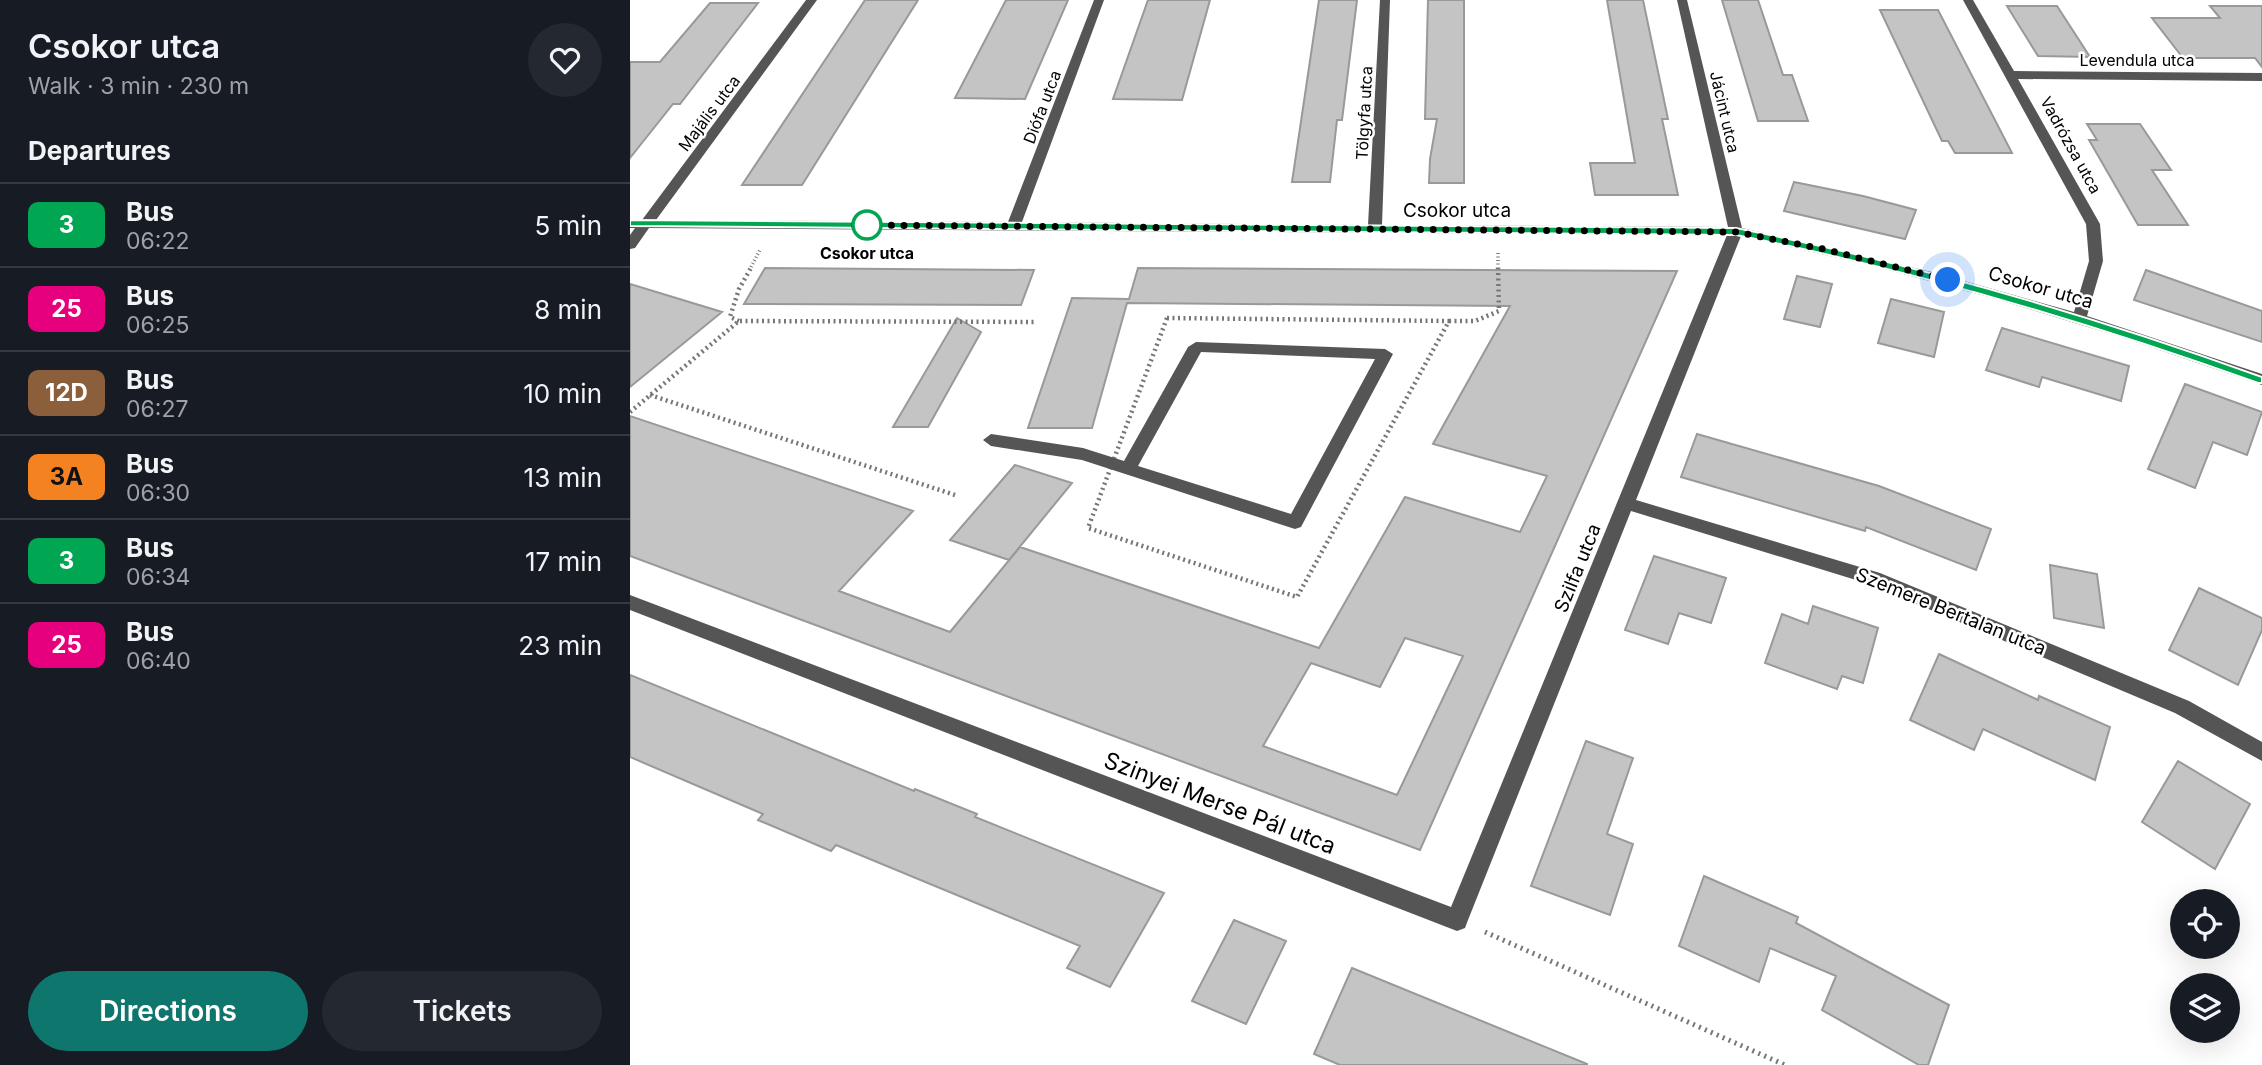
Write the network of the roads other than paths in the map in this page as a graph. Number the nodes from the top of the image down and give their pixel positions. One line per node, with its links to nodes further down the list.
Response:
1 (812, 0): 9 (street, Majális utca)
2 (1099, 0): 10 (street, Diófa utca)
3 (1385, 0): 11 (street, Tölgyfa utca)
4 (1682, 0): 12 (street, Jácint utca)
5 (1968, 0): 6 (street, Vadrózsa utca)
6 (2011, 75): 7 (street, Levendula utca); 14 (street, Vadrózsa utca)
7 (2262, 77)
8 (630, 224): 9 (street, Csokor utca)
9 (646, 224): 10 (street, Csokor utca); 13 (street, Majális utca)
10 (1014, 225): 11 (street, Csokor utca)
11 (1375, 228): 12 (street, Csokor utca)
12 (1736, 232): 14 (street, Csokor utca); 18 (street, Szilfa utca)
13 (630, 245)
14 (2079, 318): 15 (street, Csokor utca)
15 (2262, 380)
16 (991, 440): 17 (street)
17 (1120, 466): 17 (street)
18 (1626, 503): 20 (street, Szemere Bertalan utca); 21 (street, Szilfa utca)
19 (630, 602): 21 (street, Szinyei Merse Pál utca)
20 (2262, 752)
21 (1457, 920)

